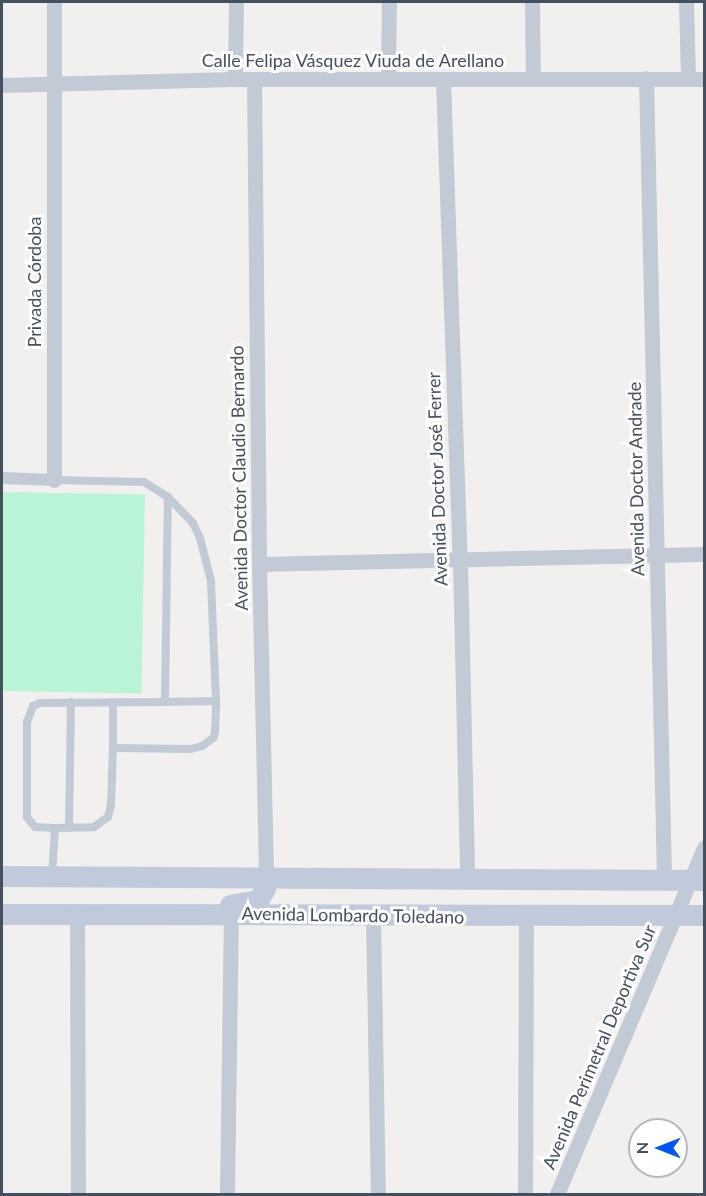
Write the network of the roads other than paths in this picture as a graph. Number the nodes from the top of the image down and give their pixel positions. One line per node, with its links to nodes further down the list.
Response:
1 (54, 2): 14 (street, Privada Córdoba)
2 (236, 2): 7 (street)
3 (389, 2): 9 (street)
4 (532, 2): 10 (street)
5 (686, 2): 11 (street)
6 (646, 78): 10 (street, Calle Felipa Vásquez Viuda de Arellano); 11 (street, Calle Felipa Vásquez Viuda de Arellano); 20 (street, Avenida Doctor Andrade)
7 (235, 79): 8 (street, Calle Felipa Vásquez Viuda de Arellano); 14 (street, Calle Felipa Vásquez Viuda de Arellano)
8 (254, 79): 9 (street, Calle Felipa Vásquez Viuda de Arellano); 22 (street, Avenida Doctor Claudio Bernardo)
9 (388, 79): 13 (street, Calle Felipa Vásquez Viuda de Arellano)
10 (533, 79): 13 (street, Calle Felipa Vásquez Viuda de Arellano)
11 (688, 79): 12 (street, Calle Felipa Vásquez Viuda de Arellano)
12 (705, 79)
13 (443, 80): 21 (street, Avenida Doctor José Ferrer)
14 (54, 84): 15 (street, Calle Felipa Vásquez Viuda de Arellano); 17 (street, Privada Córdoba)
15 (2, 85)
16 (2, 478): 17 (street)
17 (54, 480): 18 (lane)
18 (168, 497): 23 (lane); 26 (lane)
19 (705, 554): 20 (street)
20 (657, 555): 21 (street); 36 (street, Avenida Doctor Andrade)
21 (460, 560): 22 (street); 34 (street, Avenida Doctor José Ferrer)
22 (260, 564): 33 (street, Avenida Doctor Claudio Bernardo)
23 (216, 701): 26 (lane); 27 (lane)
24 (71, 702): 25 (lane); 28 (lane); 29 (lane)
25 (113, 702): 26 (lane); 27 (lane)
26 (165, 702)
27 (113, 748): 29 (lane)
28 (56, 828): 29 (lane); 32 (lane)
29 (69, 828)
30 (705, 848): 35 (street, Avenida Perimetral Deportiva Sur)
31 (2, 876): 32 (main road, Avenida Lombardo Toledano)
32 (52, 876): 33 (main road, Avenida Lombardo Toledano); 37 (main road)
33 (266, 876): 34 (main road, Avenida Lombardo Toledano); 39 (main road)
34 (467, 878): 36 (main road, Avenida Lombardo Toledano)
35 (698, 879): 36 (main road, Avenida Lombardo Toledano); 43 (street, Avenida Perimetral Deportiva Sur)
36 (664, 880)
37 (2, 889)
38 (2, 914): 41 (main road, Avenida Lombardo Toledano)
39 (162, 914): 40 (main road, Avenida Lombardo Toledano); 41 (main road, Avenida Lombardo Toledano)
40 (231, 914): 42 (main road, Avenida Lombardo Toledano); 47 (street)
41 (77, 915): 46 (street)
42 (373, 915): 45 (main road, Avenida Lombardo Toledano); 48 (street)
43 (676, 915): 44 (main road, Avenida Lombardo Toledano); 45 (main road, Avenida Lombardo Toledano); 50 (street, Avenida Perimetral Deportiva Sur)
44 (705, 915)
45 (526, 916): 49 (street)
46 (78, 1194)
47 (227, 1194)
48 (378, 1194)
49 (525, 1194)
50 (557, 1194)

